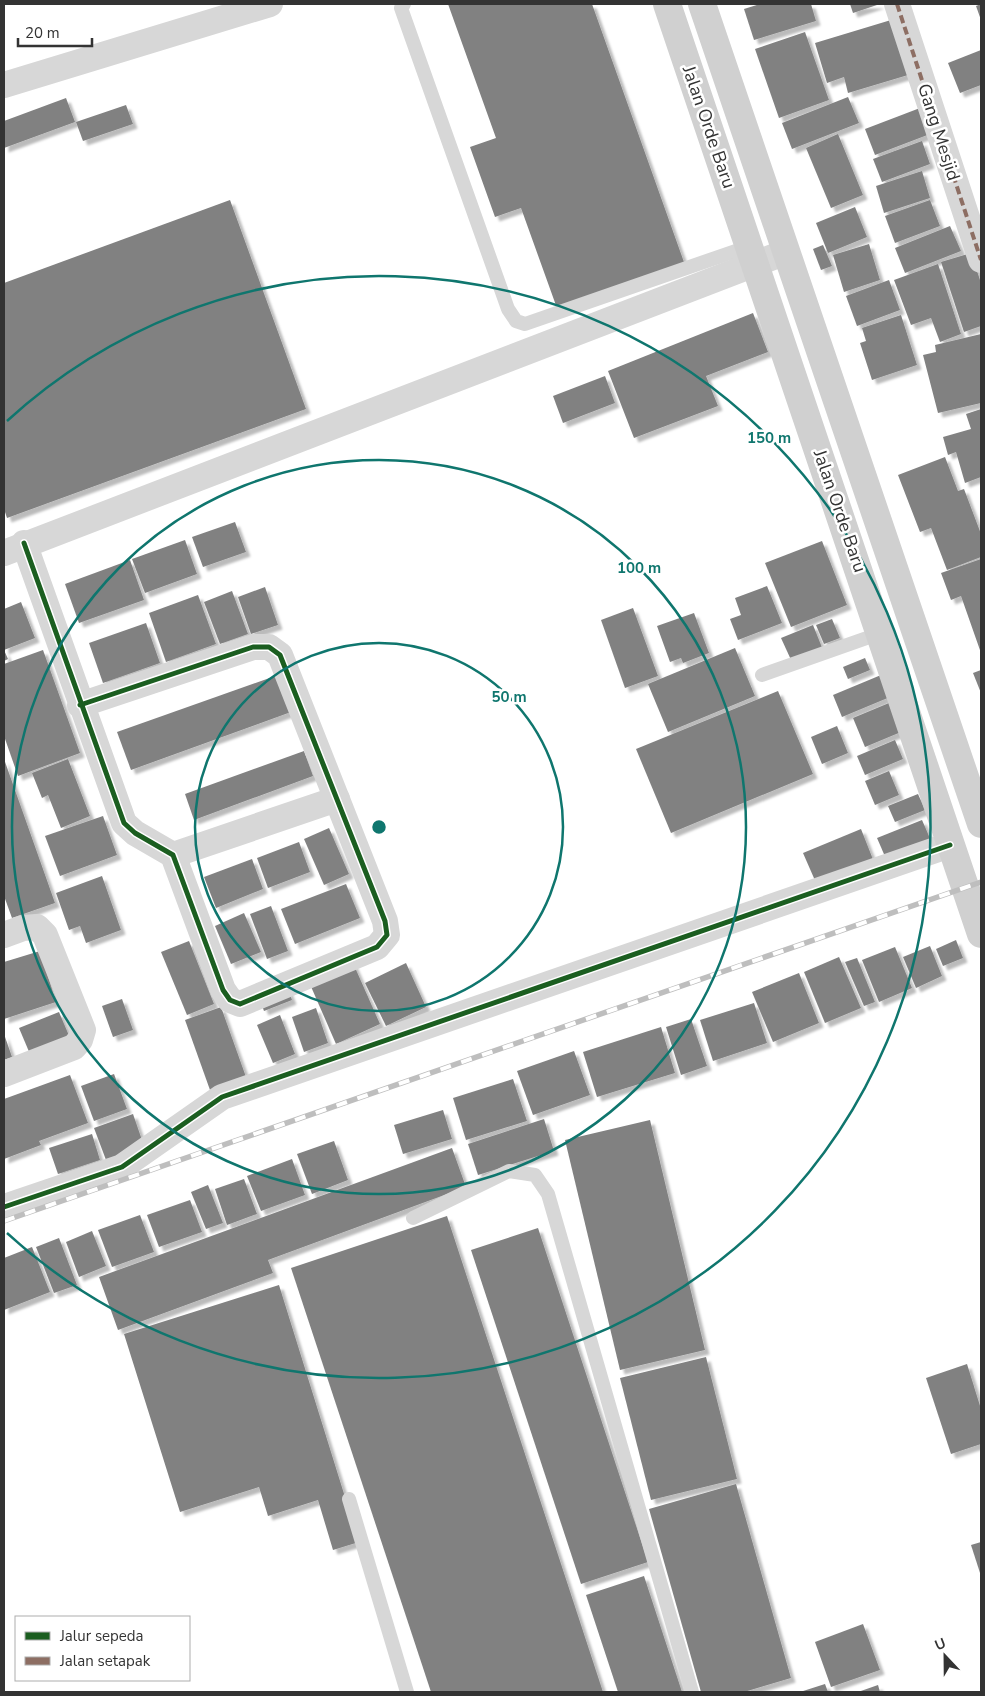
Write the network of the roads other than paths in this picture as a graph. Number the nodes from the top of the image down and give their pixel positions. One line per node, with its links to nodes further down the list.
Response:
1 (270, 4): 6 (street)
2 (404, 4): 8 (lane)
3 (667, 4): 8 (main road, Jalan Orde Baru)
4 (702, 4): 7 (main road, Jalan Orde Baru)
5 (897, 4): 9 (street, Gang Mesjid)
6 (5, 81)
7 (786, 252): 8 (street); 15 (main road, Jalan Orde Baru)
8 (753, 254): 10 (street); 11 (main road, Jalan Orde Baru)
9 (981, 260)
10 (14, 548): 13 (street)
11 (882, 633): 12 (lane); 16 (main road, Jalan Orde Baru)
12 (762, 675)
13 (80, 705): 14 (street); 17 (street)
14 (336, 799): 17 (street); 17 (street)
15 (981, 824)
16 (950, 845): 18 (main road, Jalan Orde Baru); 21 (street)
17 (173, 855)
18 (981, 934)
19 (4, 935): 20 (street)
20 (4, 1074)
21 (4, 1207)
22 (413, 1218): 25 (lane)
23 (349, 1499): 24 (lane)
24 (407, 1692)
25 (692, 1692)

